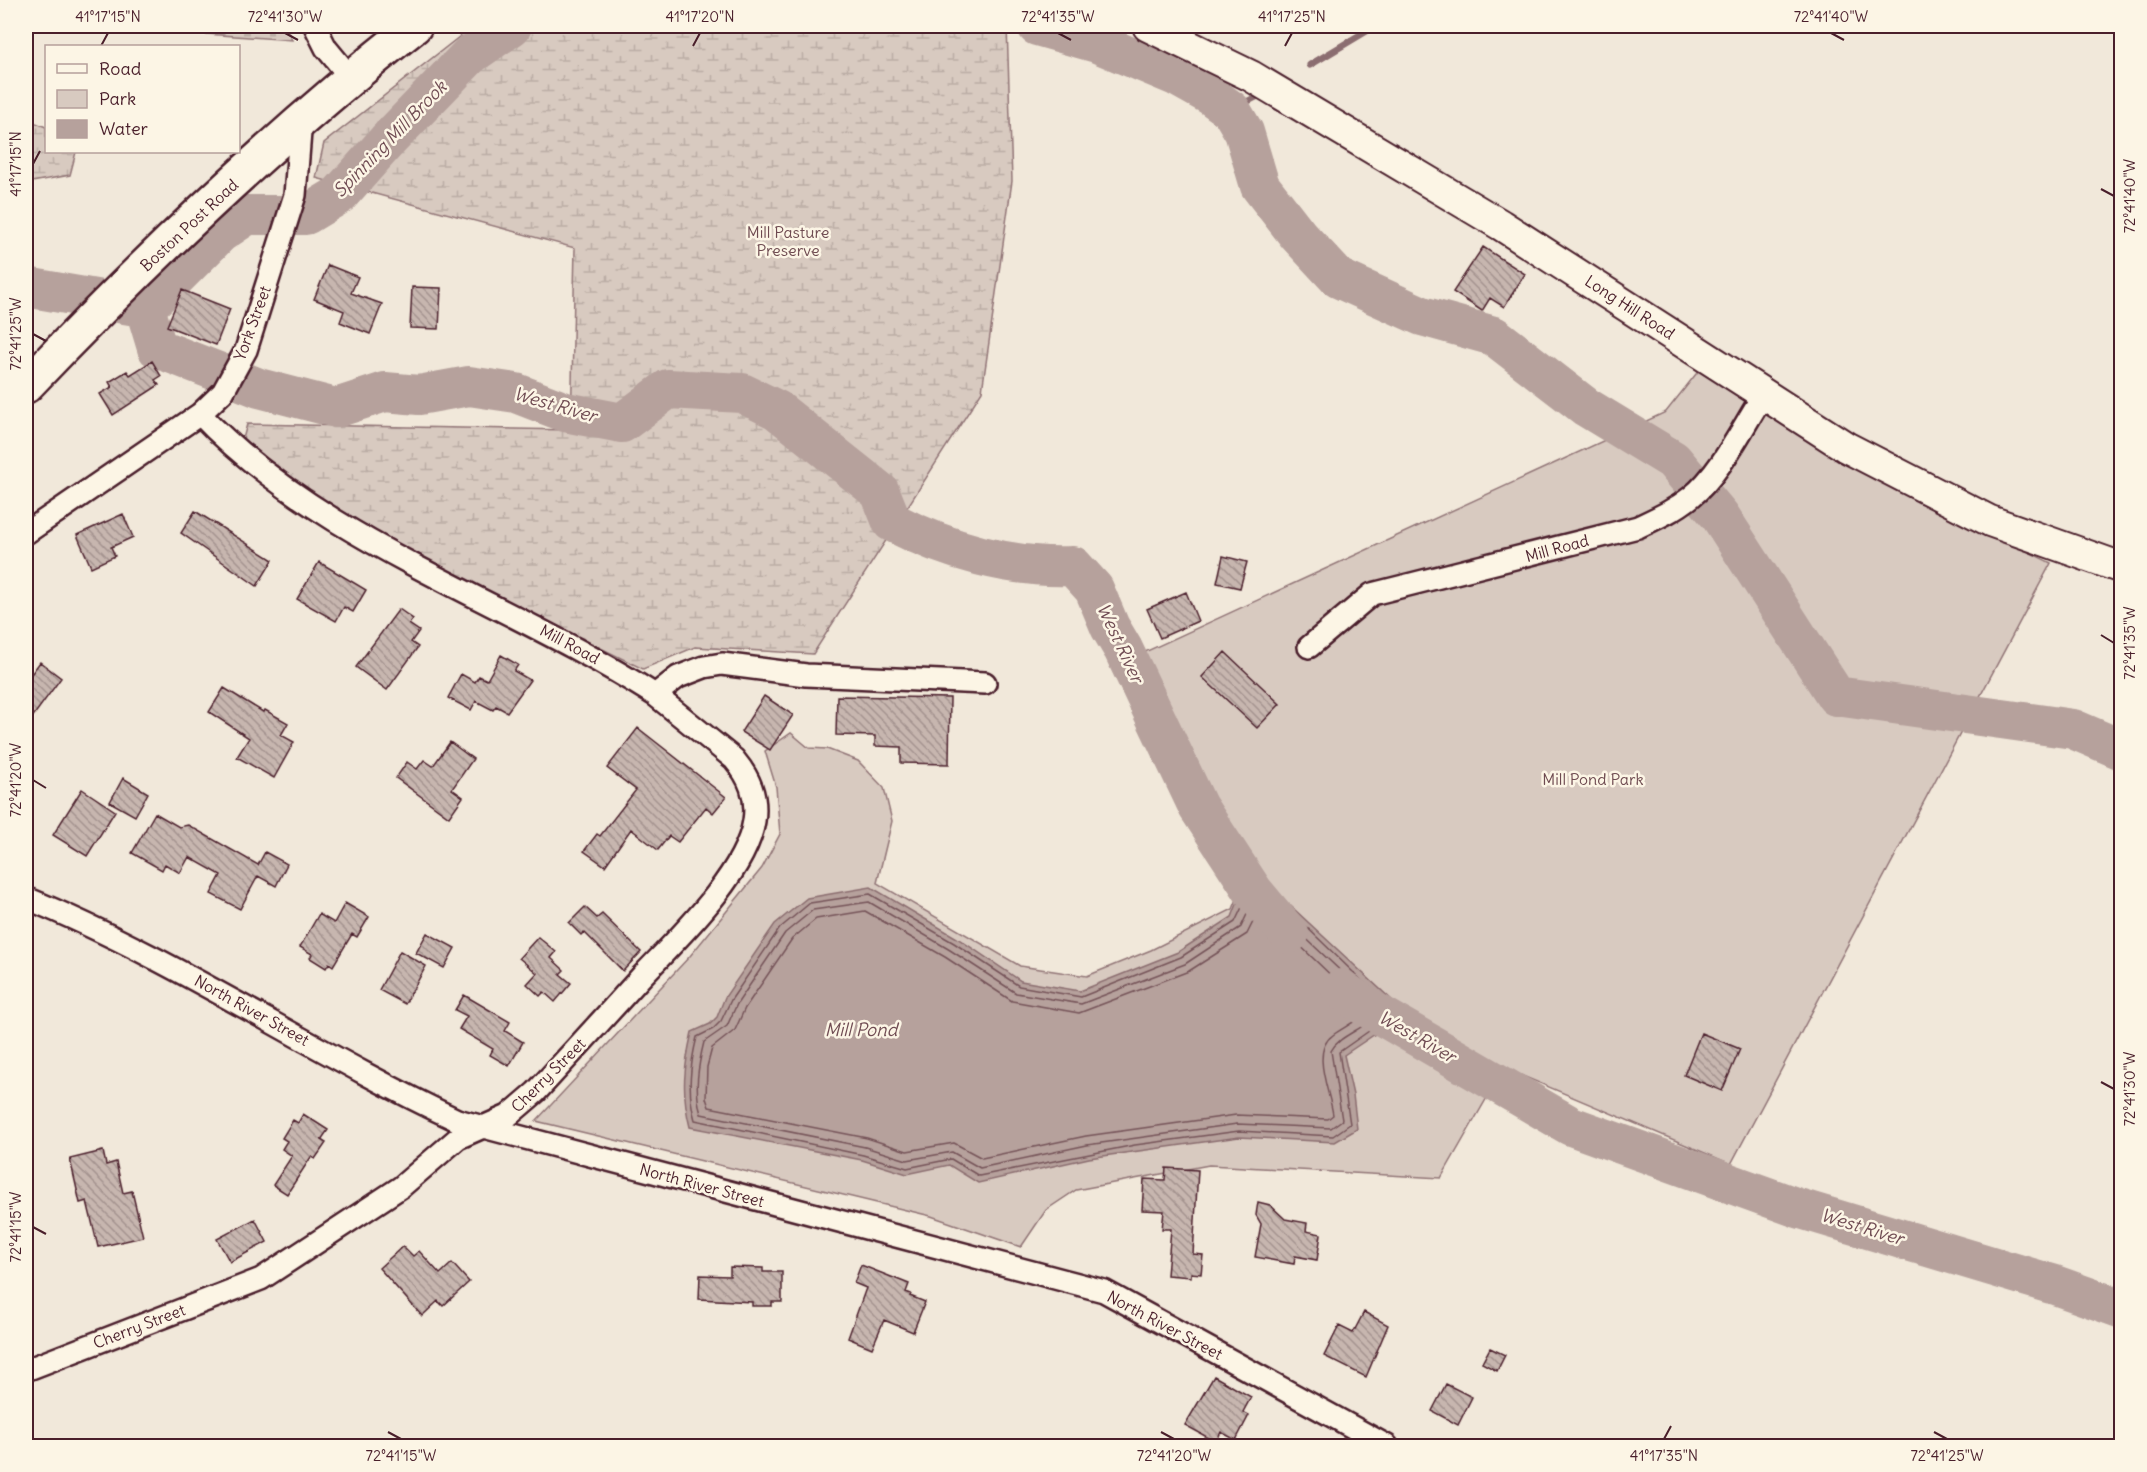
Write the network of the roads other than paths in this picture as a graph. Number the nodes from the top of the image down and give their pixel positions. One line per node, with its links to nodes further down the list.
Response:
1 (315, 26): 4 (street)
2 (416, 26): 4 (main road, Boston Post Road)
3 (1148, 26): 7 (street, Long Hill Road)
4 (350, 77): 5 (main road, Boston Post Road)
5 (301, 120): 6 (main road, Boston Post Road); 8 (street, York Street)
6 (26, 386)
7 (1764, 394): 10 (street, Long Hill Road); 11 (street, Mill Road)
8 (200, 414): 9 (street, York Street); 13 (street, Mill Road)
9 (26, 533)
10 (2121, 568)
11 (1309, 647)
12 (985, 683): 13 (street)
13 (655, 695): 15 (street, Cherry Street)
14 (26, 898): 15 (street, North River Street)
15 (485, 1127): 16 (street, Cherry Street); 17 (street, North River Street)
16 (26, 1370)
17 (1387, 1446)

